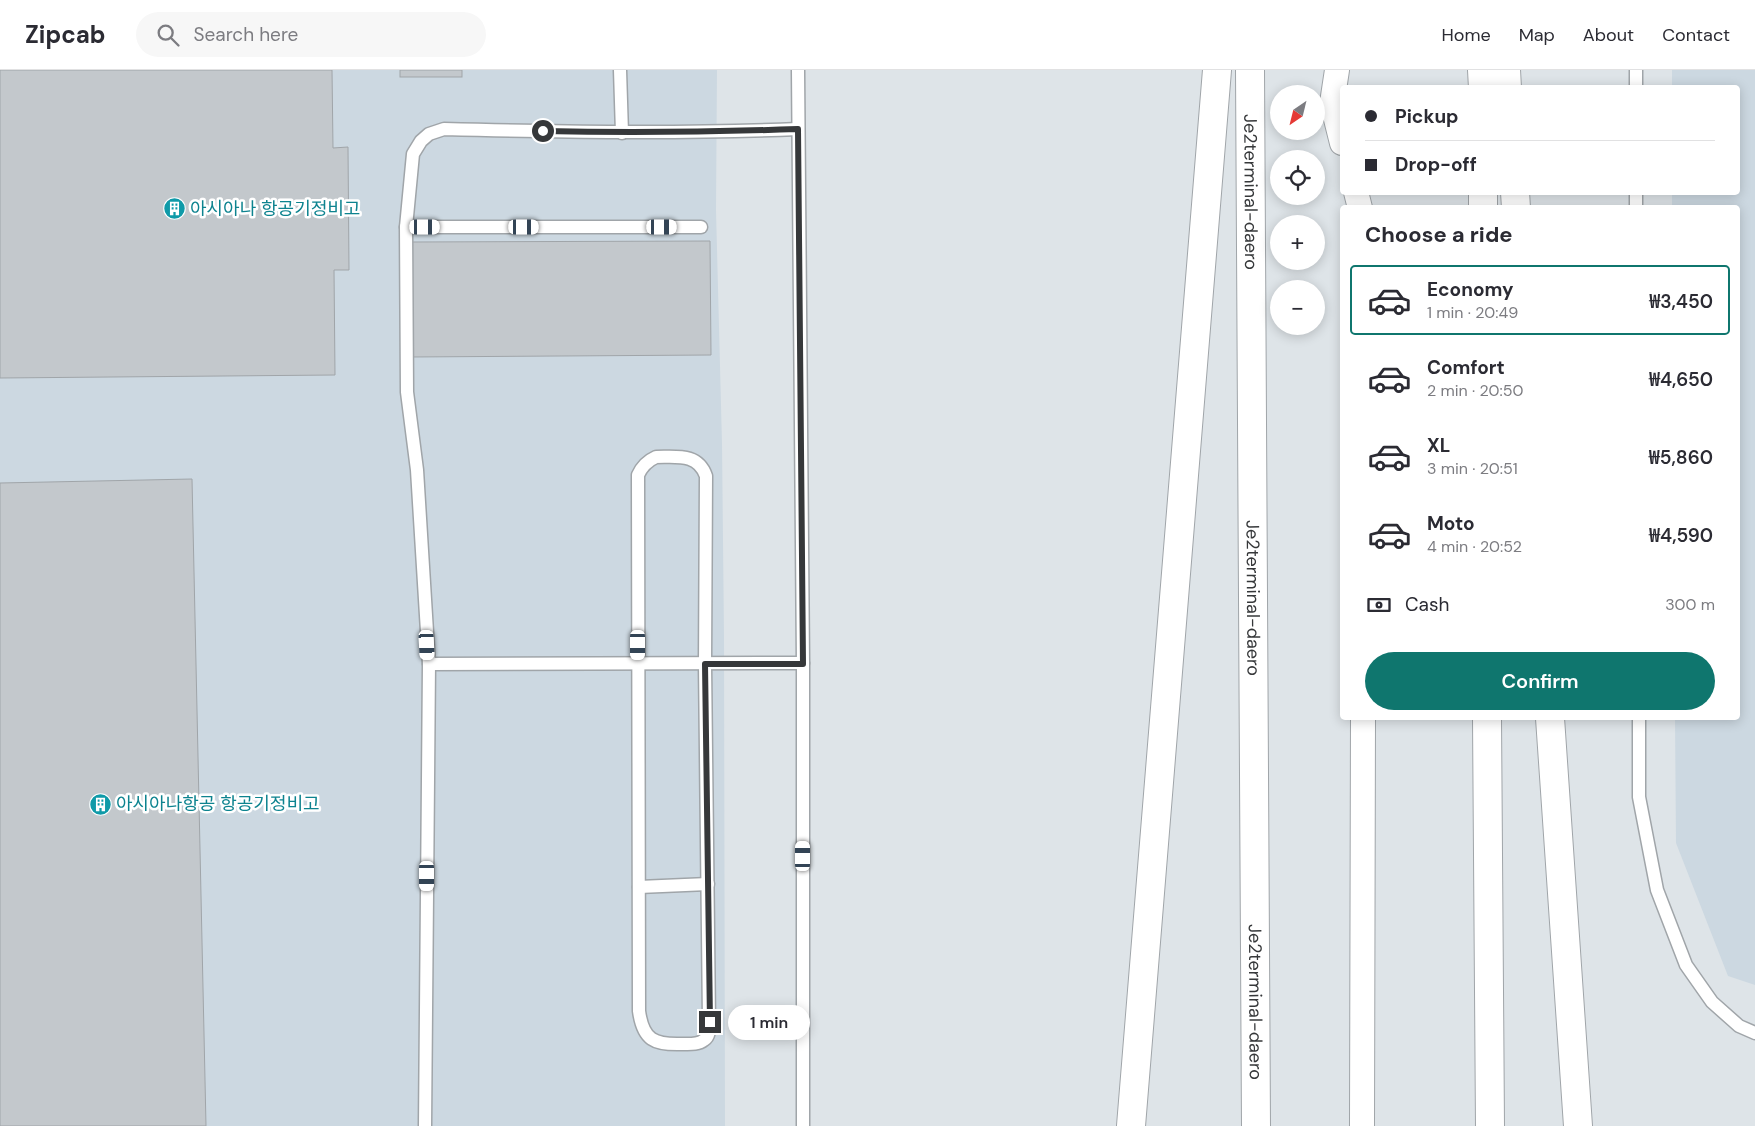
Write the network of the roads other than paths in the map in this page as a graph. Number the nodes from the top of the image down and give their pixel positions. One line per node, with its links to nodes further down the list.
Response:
1 (620, 70): 13 (lane)
2 (798, 70): 12 (lane)
3 (1218, 70): 30 (highway)
4 (1250, 70): 31 (highway, Je2terminal-daero)
5 (1337, 70): 14 (street)
6 (1482, 70): 9 (highway)
7 (1506, 70): 10 (highway)
8 (1636, 70): 11 (lane)
9 (1482, 85)
10 (1507, 85)
11 (1636, 85)
12 (798, 129): 13 (lane); 20 (lane)
13 (622, 133): 15 (lane)
14 (1340, 134)
15 (406, 227): 16 (lane); 17 (lane)
16 (701, 228)
17 (428, 664): 18 (lane); 28 (lane)
18 (638, 664): 19 (lane); 19 (lane); 26 (lane)
19 (705, 664): 20 (lane); 25 (lane)
20 (803, 664): 29 (lane)
21 (1363, 720): 32 (street)
22 (1487, 720): 33 (highway)
23 (1550, 720): 34 (highway)
24 (1639, 720): 27 (lane)
25 (708, 884): 26 (lane); 26 (lane)
26 (639, 887)
27 (1755, 1033)
28 (425, 1126)
29 (803, 1126)
30 (1131, 1126)
31 (1256, 1126)
32 (1362, 1126)
33 (1490, 1126)
34 (1578, 1126)

